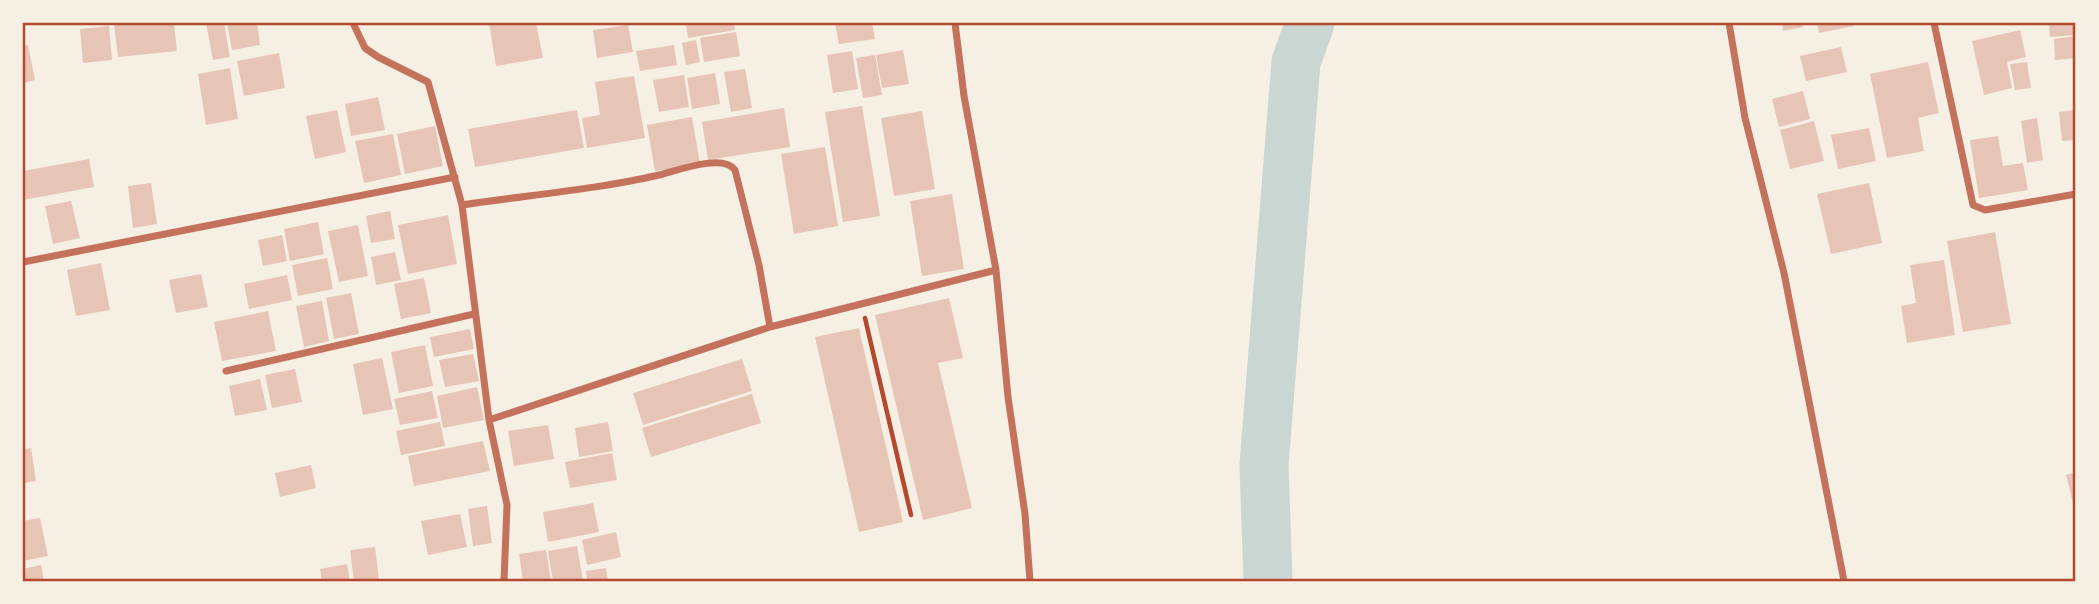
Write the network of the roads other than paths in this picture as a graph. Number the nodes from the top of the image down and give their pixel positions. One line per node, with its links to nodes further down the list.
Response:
1 (353, 23): 5 (street)
2 (955, 23): 9 (street)
3 (1729, 23): 16 (street)
4 (1934, 23): 6 (street)
5 (455, 177): 7 (street); 8 (street)
6 (2076, 194)
7 (462, 205): 10 (street); 11 (street)
8 (23, 262)
9 (996, 270): 11 (street); 15 (street)
10 (474, 314): 12 (street); 13 (street)
11 (770, 327): 13 (street)
12 (226, 371)
13 (489, 420): 14 (street)
14 (504, 581)
15 (1030, 581)
16 (1844, 581)

